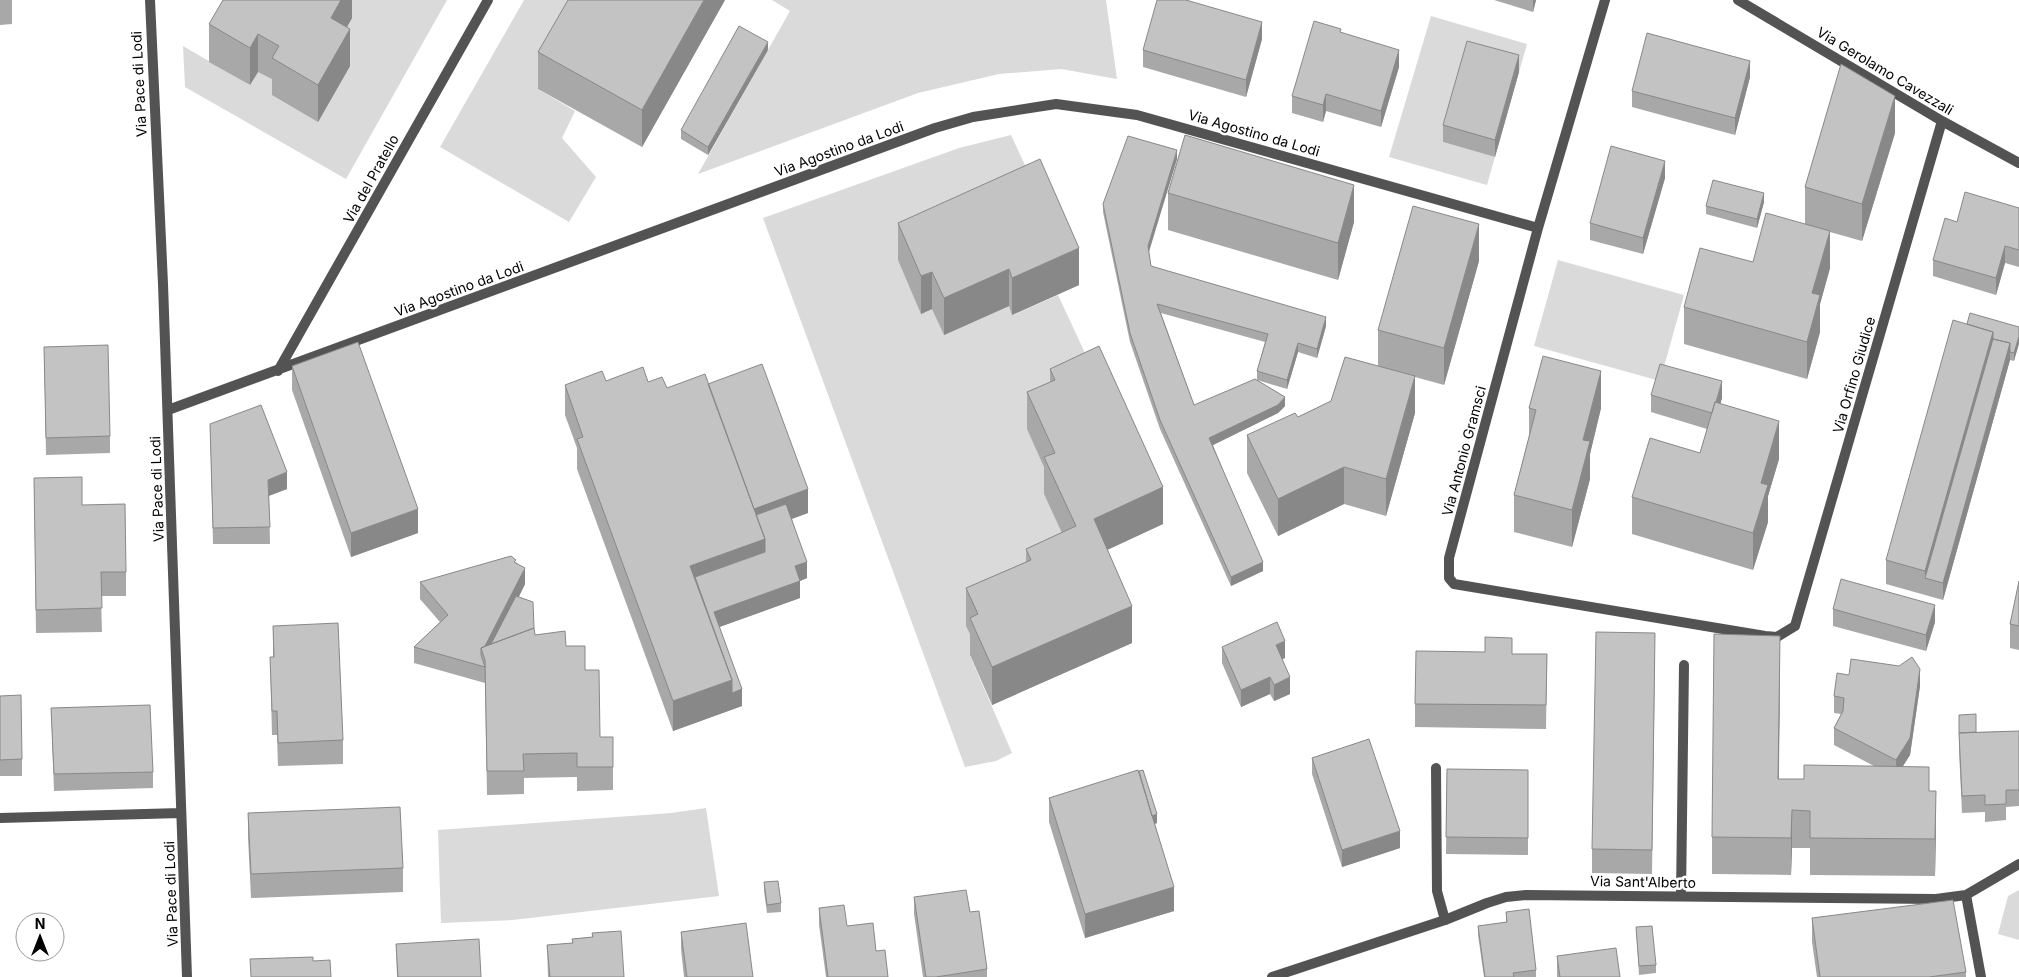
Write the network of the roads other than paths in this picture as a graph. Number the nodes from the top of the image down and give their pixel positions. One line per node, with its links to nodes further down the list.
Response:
1 (150, 0): 9 (street, Via Pace di Lodi)
2 (488, 0): 8 (street, Via del Pratello)
3 (1605, 0): 7 (street, Via Antonio Gramsci)
4 (1738, 0): 5 (street, Via Gerolamo Cavezzali)
5 (1942, 121): 6 (street, Via Gerolamo Cavezzali); 10 (street, Via Orfino Giudice)
6 (2019, 163)
7 (1538, 228): 8 (street, Via Agostino da Lodi); 10 (street, Via Antonio Gramsci)
8 (278, 371): 9 (street, Via Agostino da Lodi)
9 (168, 410): 13 (street, Via Pace di Lodi)
10 (1787, 633)
11 (1684, 665): 17 (street)
12 (1436, 768): 18 (street)
13 (181, 813): 14 (street); 19 (street, Via Pace di Lodi)
14 (0, 818)
15 (2019, 864): 16 (street, Via Sant'Alberto)
16 (1966, 895): 17 (street, Via Sant'Alberto); 21 (street)
17 (1681, 896): 18 (street, Via Sant'Alberto)
18 (1444, 920): 20 (street, Via Sant'Alberto)
19 (187, 977)
20 (1272, 977)
21 (1981, 977)

